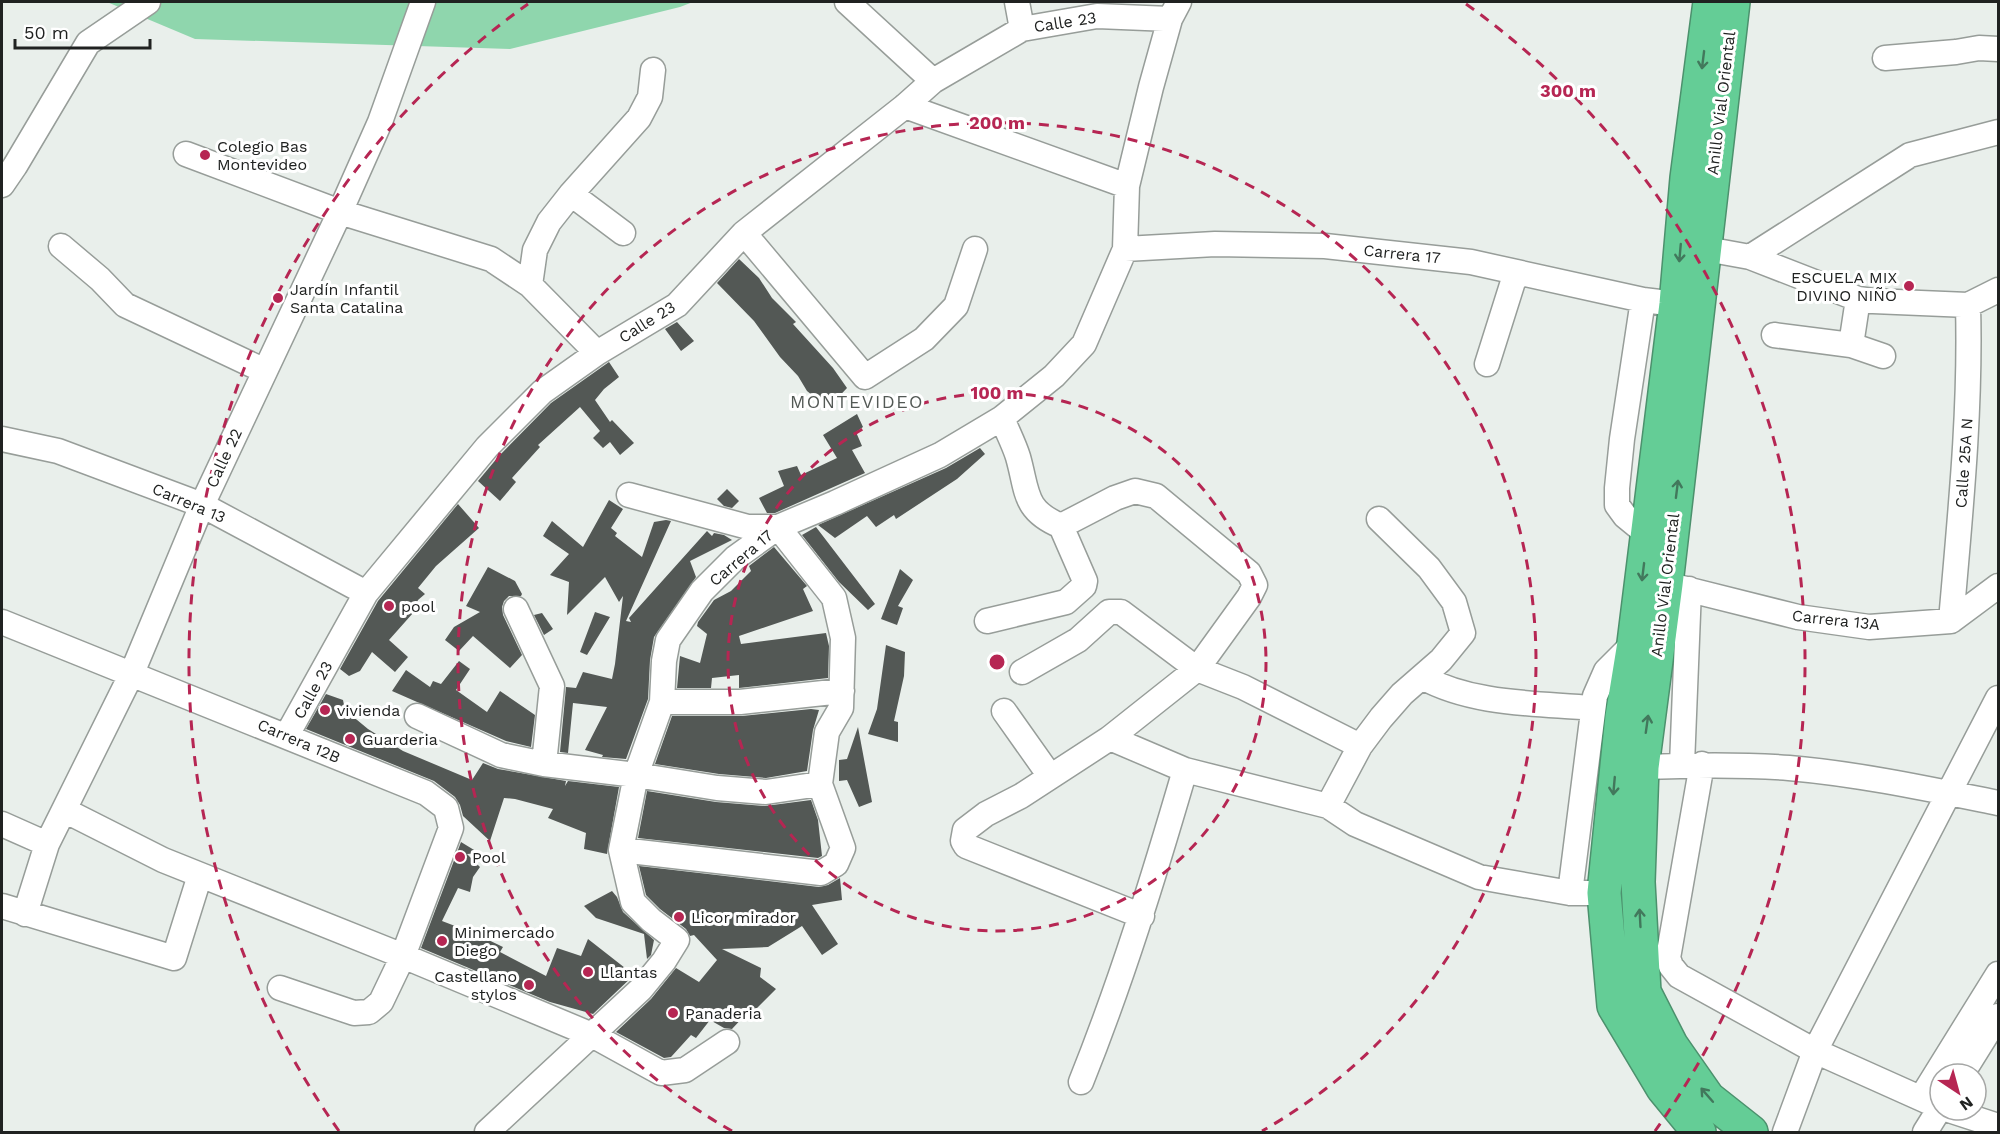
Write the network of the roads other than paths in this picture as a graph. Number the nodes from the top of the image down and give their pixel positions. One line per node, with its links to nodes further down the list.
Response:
1 (148, 2): 16 (street)
2 (423, 2): 19 (street, Calle 22)
3 (848, 2): 12 (street)
4 (1017, 2): 8 (street)
5 (1710, 2): 32 (highway, Anillo Vial Oriental, one-way to 32)
6 (1733, 2): 25 (highway, Anillo Vial Oriental)
7 (1175, 10): 8 (street, Calle 23); 17 (street, Carrera 17)
8 (1022, 29): 12 (street, Calle 23)
9 (1998, 48): 10 (street)
10 (1884, 58)
11 (653, 70): 18 (street)
12 (933, 81): 13 (street, Calle 23)
13 (904, 106): 17 (street); 21 (street, Calle 23)
14 (1998, 132): 26 (street)
15 (186, 154): 19 (street)
16 (2, 185)
17 (1127, 186): 24 (street, Carrera 17)
18 (571, 194): 20 (street); 28 (street)
19 (340, 212): 28 (street); 39 (street, Calle 22)
20 (623, 233)
21 (744, 233): 23 (street); 36 (street, Calle 23)
22 (61, 246): 39 (street)
23 (975, 249)
24 (1125, 249): 27 (street, Carrera 17); 40 (street, Carrera 17)
25 (1706, 249): 26 (street); 48 (highway, Anillo Vial Oriental, one-way to 25)
26 (1750, 257): 30 (street)
27 (1516, 272): 31 (street, Carrera 17); 38 (street)
28 (530, 285): 36 (street)
29 (1998, 290): 33 (street)
30 (1858, 299): 33 (street); 35 (street)
31 (1643, 300): 32 (street, Carrera 17); 47 (street)
32 (1676, 304): 47 (highway, Anillo Vial Oriental)
33 (1968, 305): 54 (street, Calle 25A N)
34 (1774, 335): 35 (street)
35 (1851, 345): 37 (street)
36 (597, 353): 50 (street, Calle 23)
37 (1883, 356)
38 (1487, 364)
39 (265, 370): 43 (street, Calle 22)
40 (1002, 418): 45 (street); 46 (street, Carrera 17)
41 (2, 439): 43 (street, Carrera 13)
42 (629, 495): 46 (street)
43 (202, 505): 50 (street, Carrera 13); 58 (street, Calle 22)
44 (1379, 519): 59 (street)
45 (1061, 526): 53 (street); 56 (street)
46 (778, 527): 60 (street); 62 (street, Carrera 17)
47 (1647, 534): 55 (highway, Anillo Vial Oriental, one-way to 55)
48 (1678, 586): 54 (street, Carrera 13A); 70 (street); 71 (highway, Anillo Vial Oriental, one-way to 48)
49 (1998, 586): 54 (street)
50 (366, 594): 66 (street, Calle 23)
51 (516, 609): 69 (street)
52 (2, 621): 58 (street, Carrera 12B)
53 (987, 621)
54 (1951, 621)
55 (1634, 643): 63 (street); 85 (highway, Anillo Vial Oriental, one-way to 85)
56 (1197, 669): 57 (street); 67 (street); 68 (street)
57 (1022, 672)
58 (132, 673): 66 (street, Carrera 12B); 79 (street, Calle 22)
59 (1422, 677): 63 (street); 68 (street)
60 (842, 691): 62 (street); 75 (street)
61 (1998, 698): 76 (street)
62 (662, 702): 73 (street, Carrera 17)
63 (1592, 708): 84 (street)
64 (1004, 711): 74 (street)
65 (417, 716): 69 (street)
66 (287, 735): 89 (street, Carrera 12B)
67 (1110, 738): 72 (street); 74 (street)
68 (1360, 746): 78 (street)
69 (544, 764): 73 (street)
70 (1692, 765): 71 (street); 76 (street); 95 (street)
71 (1642, 767): 102 (highway, Anillo Vial Oriental, one-way to 71)
72 (1185, 770): 78 (street); 88 (street)
73 (636, 775): 75 (street); 82 (street, Carrera 17)
74 (1050, 776): 88 (street)
75 (820, 784): 82 (street)
76 (1950, 793): 77 (street); 95 (street)
77 (1998, 803)
78 (1328, 806): 84 (street)
79 (64, 810): 81 (street, Calle 22); 83 (street)
80 (2, 824): 81 (street)
81 (47, 844): 87 (street, Calle 22)
82 (621, 850): 93 (street, Carrera 17)
83 (200, 875): 87 (street); 89 (street)
84 (1570, 893): 85 (street)
85 (1604, 893): 101 (highway, Anillo Vial Oriental)
86 (2, 906): 87 (street)
87 (25, 914)
88 (1142, 916): 98 (street)
89 (403, 956): 91 (street, Carrera 12B); 93 (street)
90 (1998, 974): 96 (street)
91 (280, 988)
92 (1998, 1016): 97 (street)
93 (592, 1035): 94 (street); 100 (street)
94 (727, 1042)
95 (1815, 1051): 99 (street); 103 (street)
96 (1955, 1062)
97 (1969, 1062)
98 (1081, 1082)
99 (1928, 1101)
100 (487, 1132)
101 (1699, 1132)
102 (1752, 1132)
103 (1785, 1132)

